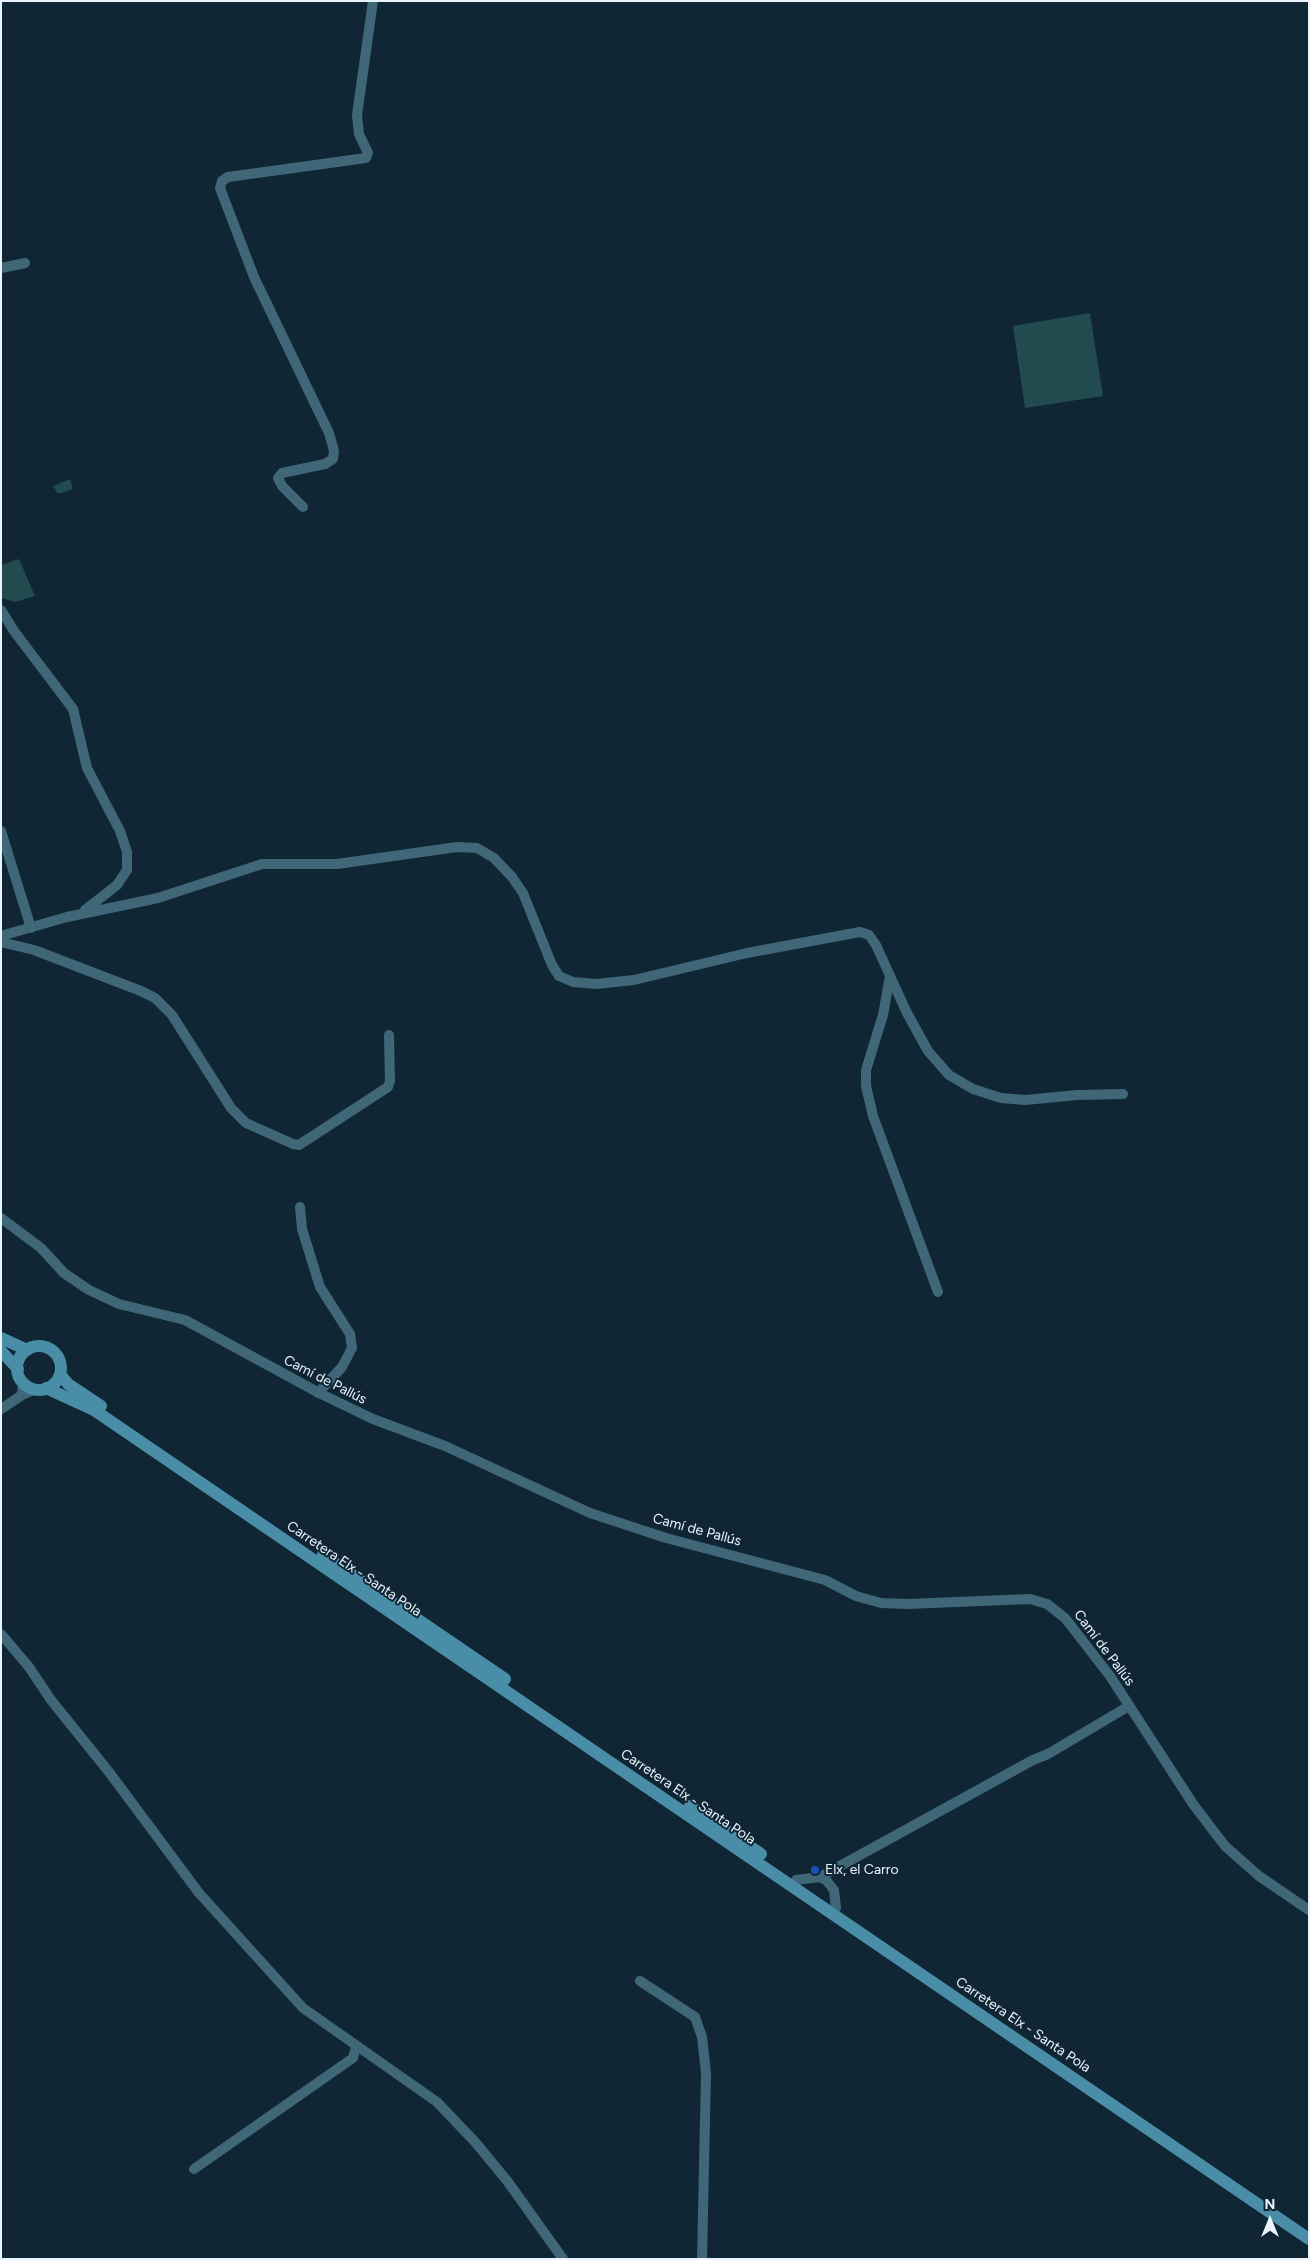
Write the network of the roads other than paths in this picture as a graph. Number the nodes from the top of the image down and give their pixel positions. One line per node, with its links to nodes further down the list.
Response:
1 (373, 1): 4 (street)
2 (26, 263): 3 (street)
3 (1, 268)
4 (303, 507)
5 (1, 610): 7 (street)
6 (1, 830): 8 (street)
7 (80, 914): 8 (street); 11 (street)
8 (31, 928): 9 (street)
9 (1, 936)
10 (1, 942): 12 (street)
11 (890, 974): 13 (street); 16 (street)
12 (389, 1035)
13 (1123, 1094)
14 (300, 1207): 24 (street)
15 (1, 1218): 24 (street, Camí de Pallús)
16 (938, 1292)
17 (1, 1338): 18 (main road)
18 (27, 1350): 20 (main road); 21 (main road)
19 (1, 1351): 20 (main road)
20 (18, 1369): 23 (main road)
21 (60, 1374): 22 (main road); 29 (main road, Carretera Elx - Santa Pola)
22 (41, 1388): 23 (main road); 36 (main road, Carretera Elx - Santa Pola)
23 (23, 1389): 25 (street)
24 (318, 1393): 27 (street, Camí de Pallús)
25 (1, 1409)
26 (1, 1634): 33 (street)
27 (1129, 1706): 28 (street); 31 (street, Camí de Pallús)
28 (820, 1878): 29 (street); 30 (street)
29 (796, 1880): 30 (main road, Carretera Elx - Santa Pola)
30 (836, 1908): 35 (main road, Carretera Elx - Santa Pola)
31 (1309, 1910)
32 (640, 1981): 38 (street)
33 (356, 2047): 34 (street); 37 (street)
34 (194, 2169)
35 (1309, 2231)
36 (1309, 2238)
37 (563, 2259)
38 (702, 2259)

